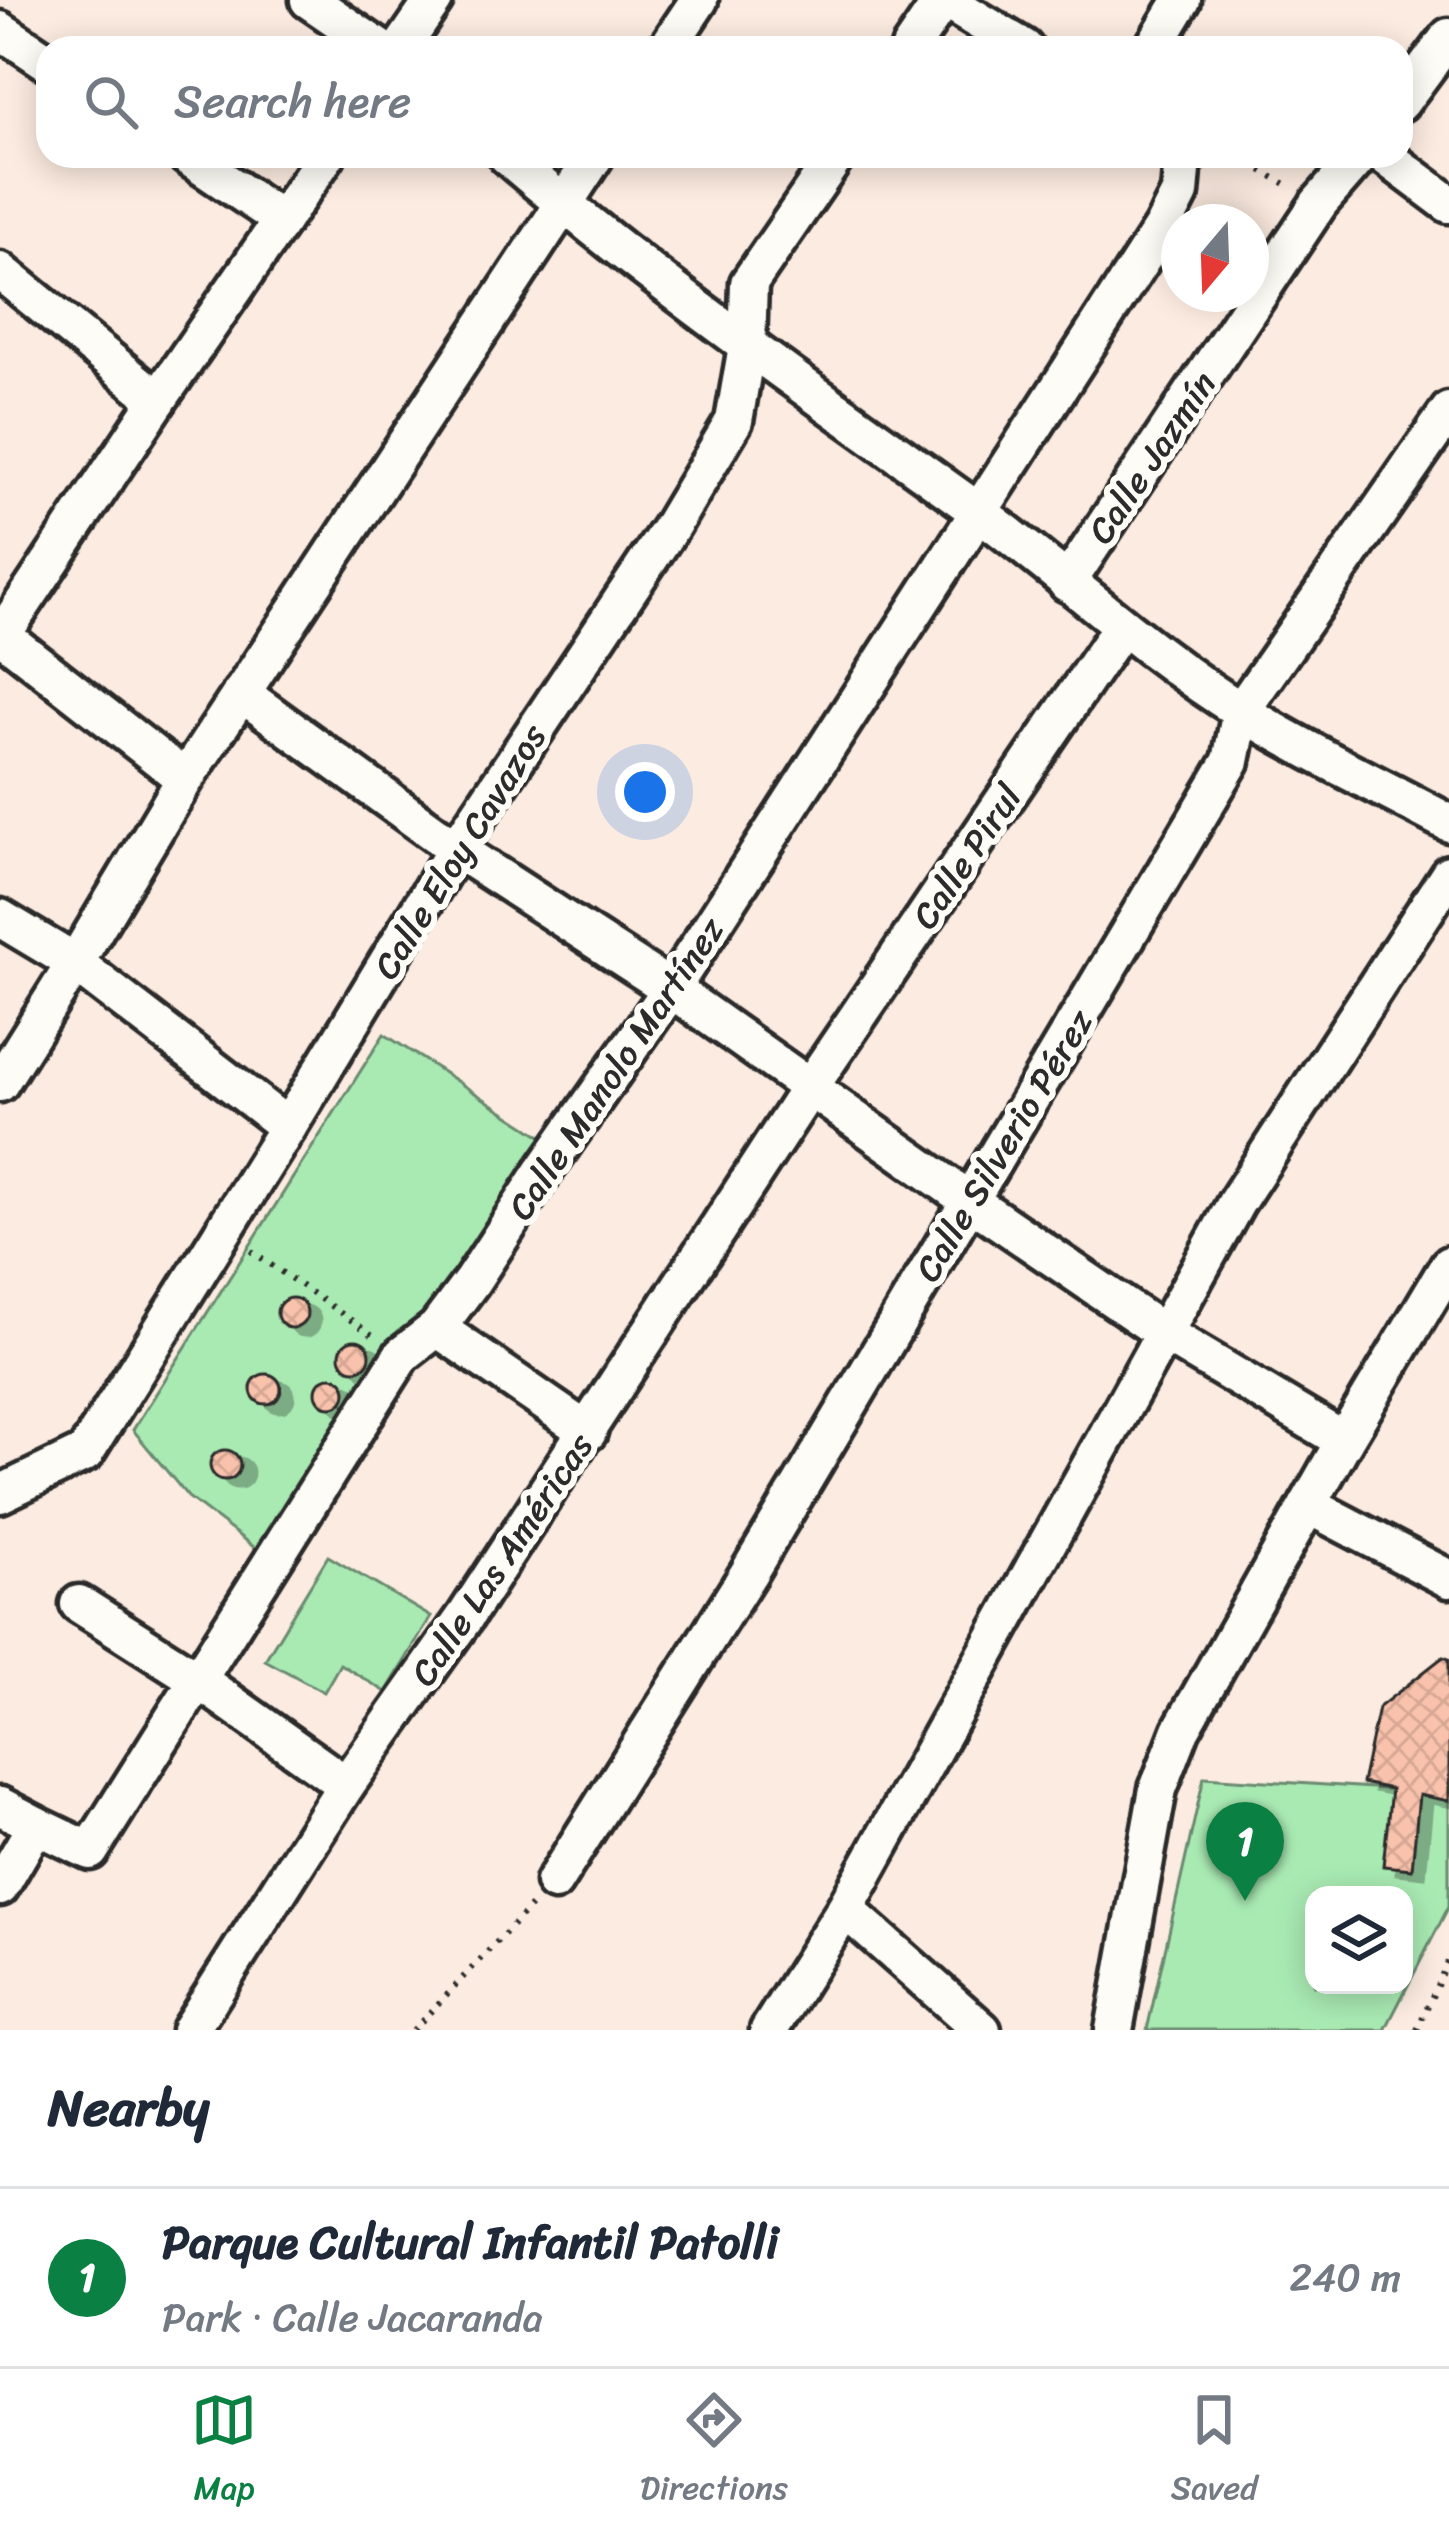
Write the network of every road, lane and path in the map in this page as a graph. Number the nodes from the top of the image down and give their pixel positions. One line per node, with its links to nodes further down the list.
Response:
1 (13, 0): 7 (street)
2 (309, 0): 9 (street)
3 (434, 0): 10 (street)
4 (699, 0): 11 (street)
5 (944, 0): 12 (street); 13 (street)
6 (1182, 0): 14 (street)
7 (0, 18)
8 (0, 30): 16 (street)
9 (362, 36)
10 (409, 36)
11 (675, 36)
12 (918, 36)
13 (1004, 36)
14 (1160, 36)
15 (1449, 37): 17 (street)
16 (36, 54)
17 (1413, 86)
18 (205, 168): 30 (street)
19 (318, 168): 30 (street)
20 (521, 168): 28 (street)
21 (587, 168): 28 (street)
22 (828, 168): 32 (street, Calle Eloy Cavazos)
23 (1181, 168): 35 (street, Calle Manolo Martínez)
24 (1258, 168): 27 (path)
25 (1349, 168): 27 (street, Calle Jazmín)
26 (1401, 168): 29 (street)
27 (1319, 202): 36 (street, Calle Jazmín)
28 (562, 204): 32 (street); 39 (street)
29 (1449, 204)
30 (282, 220): 33 (street)
31 (0, 272): 33 (street)
32 (747, 346): 35 (street); 43 (street, Calle Eloy Cavazos)
33 (158, 400): 38 (street)
34 (1449, 411): 40 (street, Calle Silverio Pérez)
35 (979, 512): 36 (street); 47 (street, Calle Manolo Martínez)
36 (1067, 583): 37 (street)
37 (1122, 626): 40 (street); 49 (street, Calle Pirul)
38 (1, 636): 41 (street)
39 (241, 693): 41 (street); 43 (street)
40 (1241, 711): 42 (street); 51 (street, Calle Silverio Pérez)
41 (184, 779): 46 (street)
42 (1449, 824)
43 (456, 849): 47 (street); 50 (street, Calle Eloy Cavazos)
44 (1449, 874): 55 (street)
45 (0, 918): 46 (street)
46 (75, 963): 48 (street); 50 (street)
47 (671, 988): 49 (street); 54 (street, Calle Manolo Martínez)
48 (0, 1083)
49 (810, 1087): 51 (street); 57 (street, Calle Las Américas)
50 (288, 1127): 52 (street, Calle Eloy Cavazos)
51 (970, 1201): 55 (street); 67 (street, Calle Silverio Pérez)
52 (223, 1232): 56 (path); 59 (street, Calle Eloy Cavazos)
53 (1449, 1265): 58 (street)
54 (437, 1328): 56 (street, Calle Manolo Martínez); 57 (street)
55 (1165, 1334): 58 (street); 69 (street)
56 (402, 1354): 63 (street, Calle Manolo Martínez)
57 (588, 1432): 64 (street, Calle Las Américas)
58 (1344, 1441): 60 (street)
59 (0, 1494)
60 (1308, 1505): 61 (street); 75 (street)
61 (1449, 1580)
62 (79, 1604): 63 (street)
63 (197, 1679): 64 (street); 66 (street, Calle Manolo Martínez)
64 (346, 1784): 71 (street, Calle Las Américas)
65 (0, 1806): 66 (street)
66 (36, 1825): 68 (street)
67 (554, 1882): 72 (path)
68 (0, 1887)
69 (845, 1909): 73 (street); 74 (street)
70 (1449, 1959): 76 (path)
71 (190, 2030)
72 (413, 2030)
73 (770, 2030)
74 (982, 2030)
75 (1114, 2030)
76 (1417, 2030)

